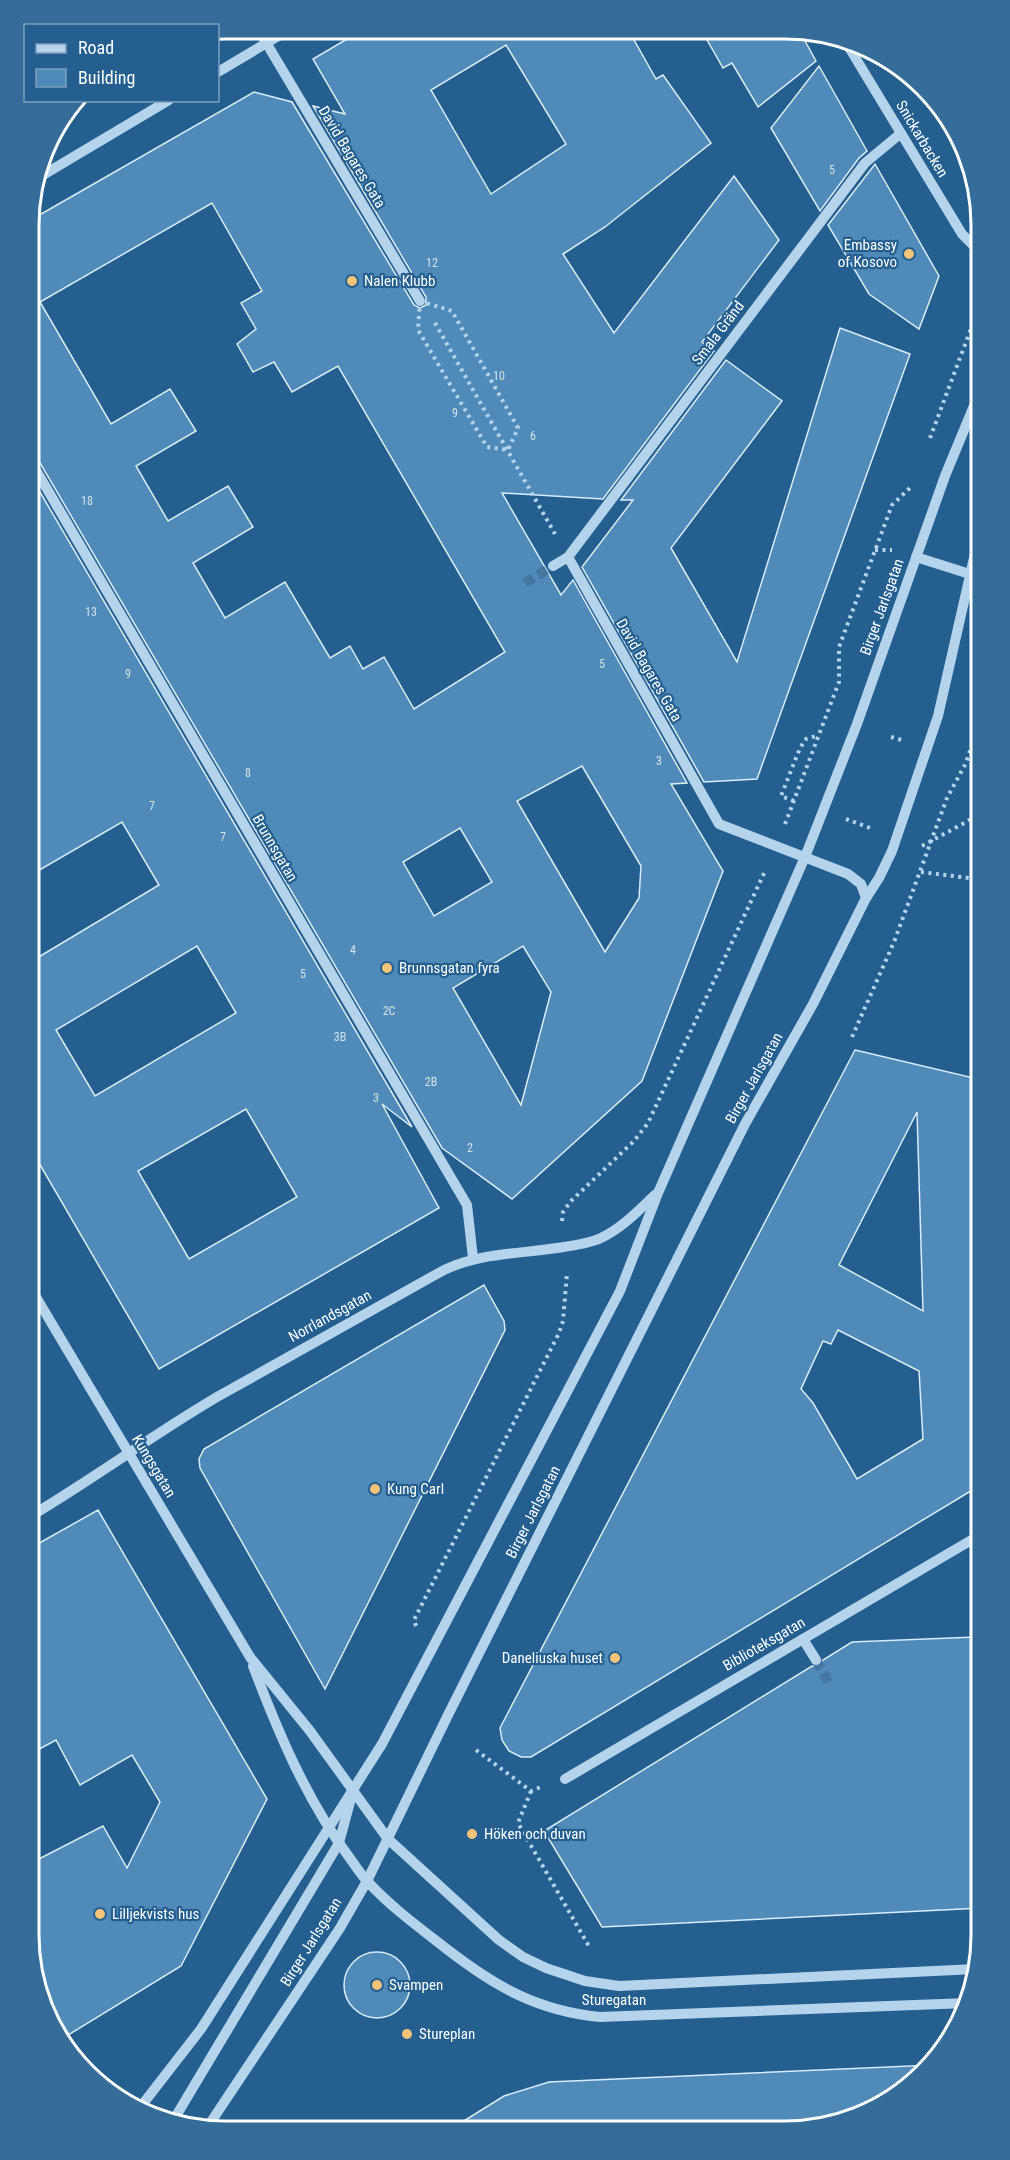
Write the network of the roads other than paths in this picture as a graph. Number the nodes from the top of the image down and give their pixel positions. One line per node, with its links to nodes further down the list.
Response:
1 (264, 39): 3 (street, David Bagares Gata)
2 (273, 39): 3 (street)
3 (266, 43): 5 (street); 10 (street, David Bagares Gata)
4 (853, 52): 7 (street, Snickarbacken)
5 (219, 71)
6 (165, 102): 8 (street)
7 (900, 134): 9 (street, Snickarbacken); 13 (street, Smala Gränd)
8 (46, 173)
9 (971, 243)
10 (420, 301)
11 (971, 411): 14 (street, Birger Jarlsgatan)
12 (39, 475): 21 (street, Brunnsgatan)
13 (568, 557): 15 (street); 18 (street, David Bagares Gata)
14 (916, 557): 16 (street); 18 (street, Birger Jarlsgatan)
15 (553, 566)
16 (971, 574)
17 (971, 583): 19 (street, Birger Jarlsgatan)
18 (806, 857): 19 (street); 20 (street, Birger Jarlsgatan)
19 (866, 898): 32 (street, Birger Jarlsgatan)
20 (658, 1193): 21 (street, Norrlandsgatan); 30 (street, Birger Jarlsgatan)
21 (473, 1258): 23 (street, Norrlandsgatan)
22 (39, 1302): 23 (street, Kungsgatan)
23 (129, 1453): 24 (street, Norrlandsgatan); 27 (street, Kungsgatan)
24 (39, 1511)
25 (971, 1540): 26 (street, Biblioteksgatan)
26 (803, 1639): 28 (street); 29 (street, Biblioteksgatan)
27 (250, 1657): 30 (street, Kungsgatan); 31 (street, Kungsgatan)
28 (816, 1660)
29 (564, 1779)
30 (353, 1790): 31 (street, Birger Jarlsgatan); 32 (street, Sturegatan); 33 (street, Birger Jarlsgatan)
31 (328, 1829): 33 (street, Sturegatan); 37 (street, Birger Jarlsgatan)
32 (388, 1839): 34 (street, Birger Jarlsgatan); 35 (street, Sturegatan)
33 (339, 1843): 34 (street, Sturegatan); 38 (street, Birger Jarlsgatan)
34 (367, 1881): 36 (street, Sturegatan); 39 (street, Birger Jarlsgatan)
35 (967, 1969)
36 (958, 2003)
37 (144, 2102)
38 (177, 2114)
39 (212, 2120)

